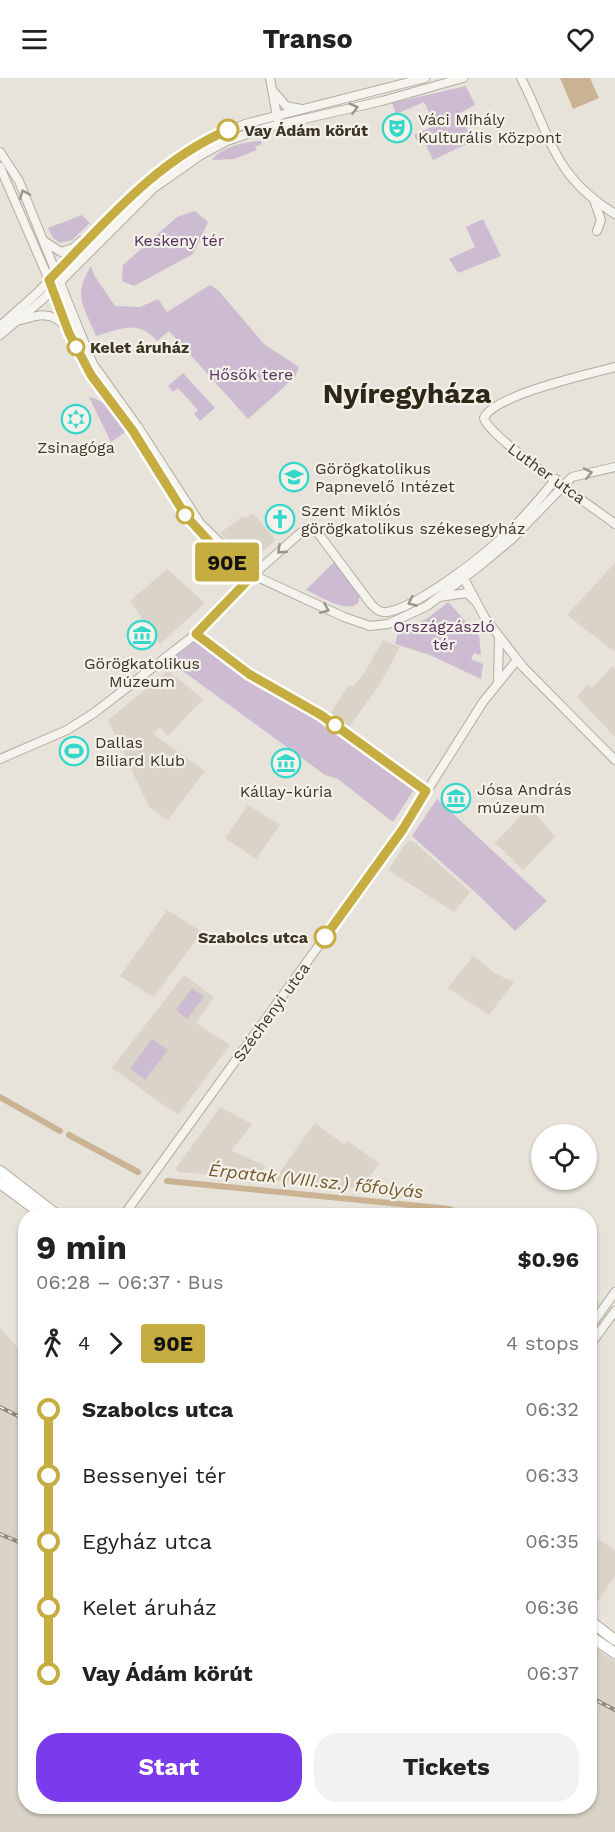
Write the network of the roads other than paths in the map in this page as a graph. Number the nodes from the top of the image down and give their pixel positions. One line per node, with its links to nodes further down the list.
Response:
1 (270, 78): 5 (street)
2 (425, 78): 6 (street)
3 (462, 78): 7 (street, one-way to 3)
4 (520, 78): 12 (street)
5 (273, 92): 6 (street); 7 (street)
6 (307, 110): 7 (street)
7 (278, 122): 9 (street); 11 (street)
8 (0, 152): 16 (street, one-way to 8)
9 (175, 159): 11 (street); 13 (street)
10 (0, 167): 17 (street)
11 (154, 188): 18 (street)
12 (595, 202): 14 (street); 15 (street)
13 (116, 212): 16 (street); 17 (street)
14 (615, 214)
15 (597, 231)
16 (41, 238): 17 (street)
17 (52, 276): 18 (street); 19 (street)
18 (56, 285): 21 (street); 23 (street); 30 (street)
19 (16, 312): 20 (street); 22 (street)
20 (0, 319)
21 (17, 322): 23 (street); 24 (street)
22 (0, 326)
23 (69, 333): 30 (street)
24 (0, 335)
25 (615, 367): 27 (street, Luther utca)
26 (615, 467): 27 (street, one-way to 26)
27 (560, 482): 28 (street, Luther utca); 29 (street)
28 (615, 524)
29 (462, 573): 30 (street, one-way to 30); 31 (street); 32 (street)
30 (253, 575): 31 (street, one-way to 31); 36 (street)
31 (438, 598): 32 (street)
32 (475, 601): 33 (street)
33 (499, 637): 34 (street); 35 (street)
34 (517, 660): 35 (street, Széchenyi utca); 37 (street)
35 (498, 681): 42 (street, Széchenyi utca)
36 (0, 759)
37 (615, 760)
38 (0, 1172): 41 (main road)
39 (0, 1182): 40 (main road)
40 (34, 1208)
41 (48, 1208)
42 (129, 1208)
43 (615, 1292): 45 (street)
44 (615, 1311): 46 (street)
45 (597, 1317)
46 (597, 1335)
47 (597, 1626): 48 (main road)
48 (615, 1640)
49 (597, 1641): 50 (main road)
50 (615, 1653)

